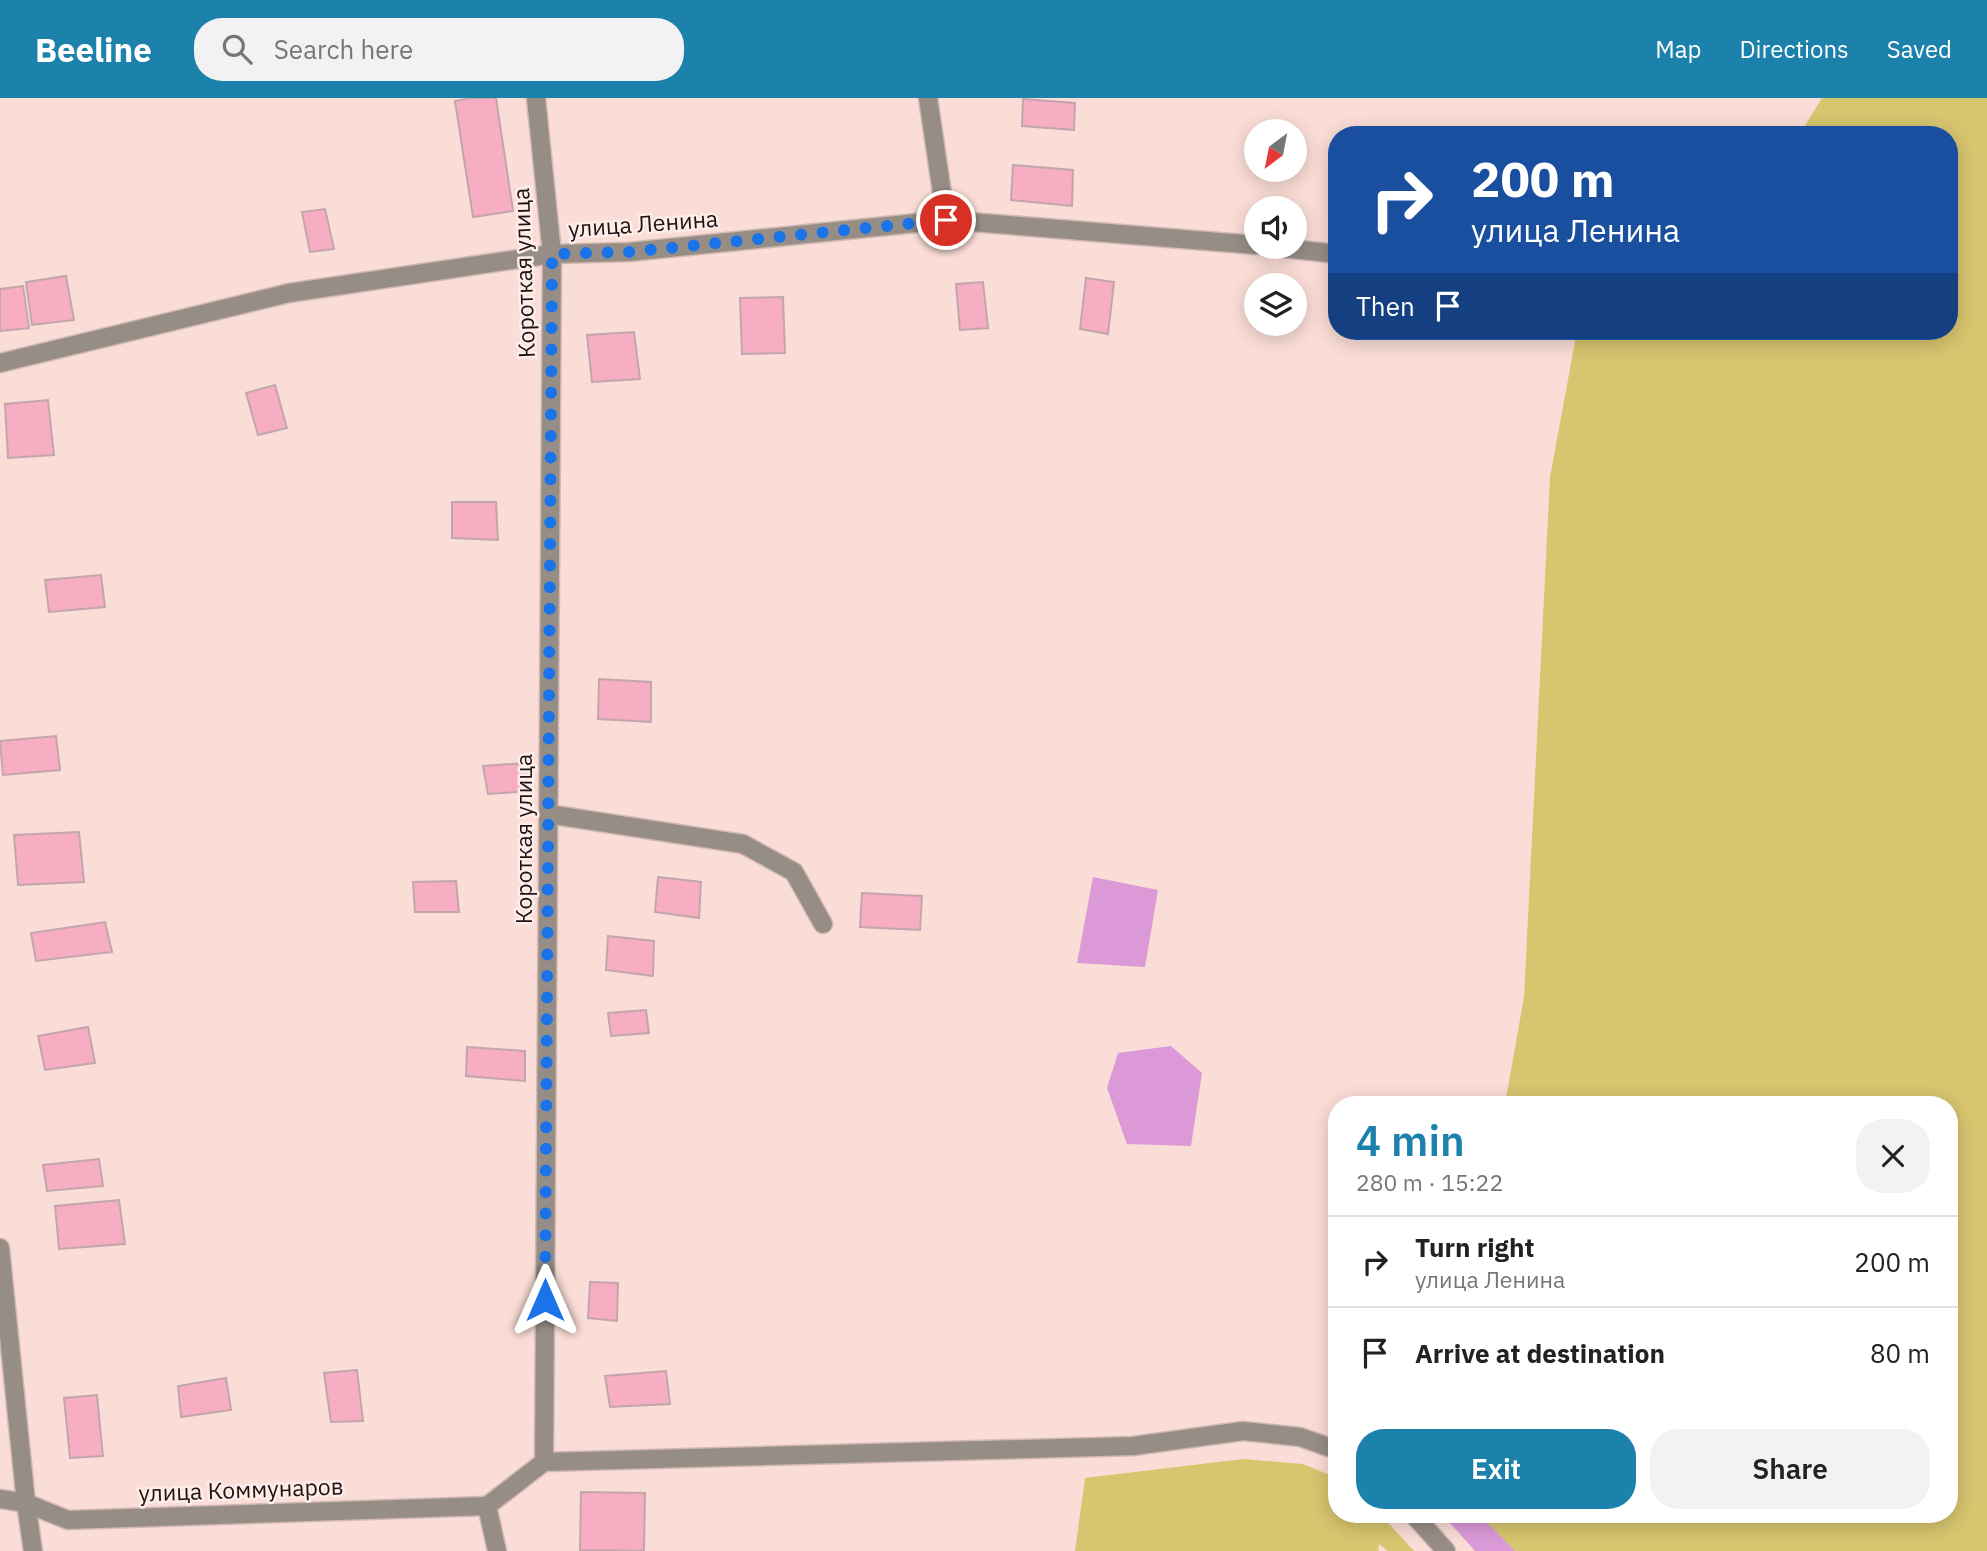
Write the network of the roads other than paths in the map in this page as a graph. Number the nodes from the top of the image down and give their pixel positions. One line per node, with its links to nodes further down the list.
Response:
1 (536, 98): 7 (street, Короткая улица)
2 (928, 98): 3 (street)
3 (946, 220): 4 (street, улица Ленина); 7 (street, улица Ленина)
4 (1244, 244)
5 (1307, 251): 6 (street)
6 (1328, 253)
7 (552, 254): 8 (street, улица Ленина); 9 (street, Короткая улица)
8 (0, 363)
9 (548, 814): 10 (street); 13 (street, Короткая улица)
10 (823, 923)
11 (0, 1248): 15 (street)
12 (1328, 1447): 13 (street)
13 (544, 1462): 16 (street)
14 (0, 1499): 15 (street, улица Коммунаров)
15 (26, 1503): 16 (street, улица Коммунаров); 18 (street)
16 (487, 1506): 19 (street)
17 (1421, 1523): 20 (street)
18 (33, 1551)
19 (497, 1551)
20 (1446, 1551)

